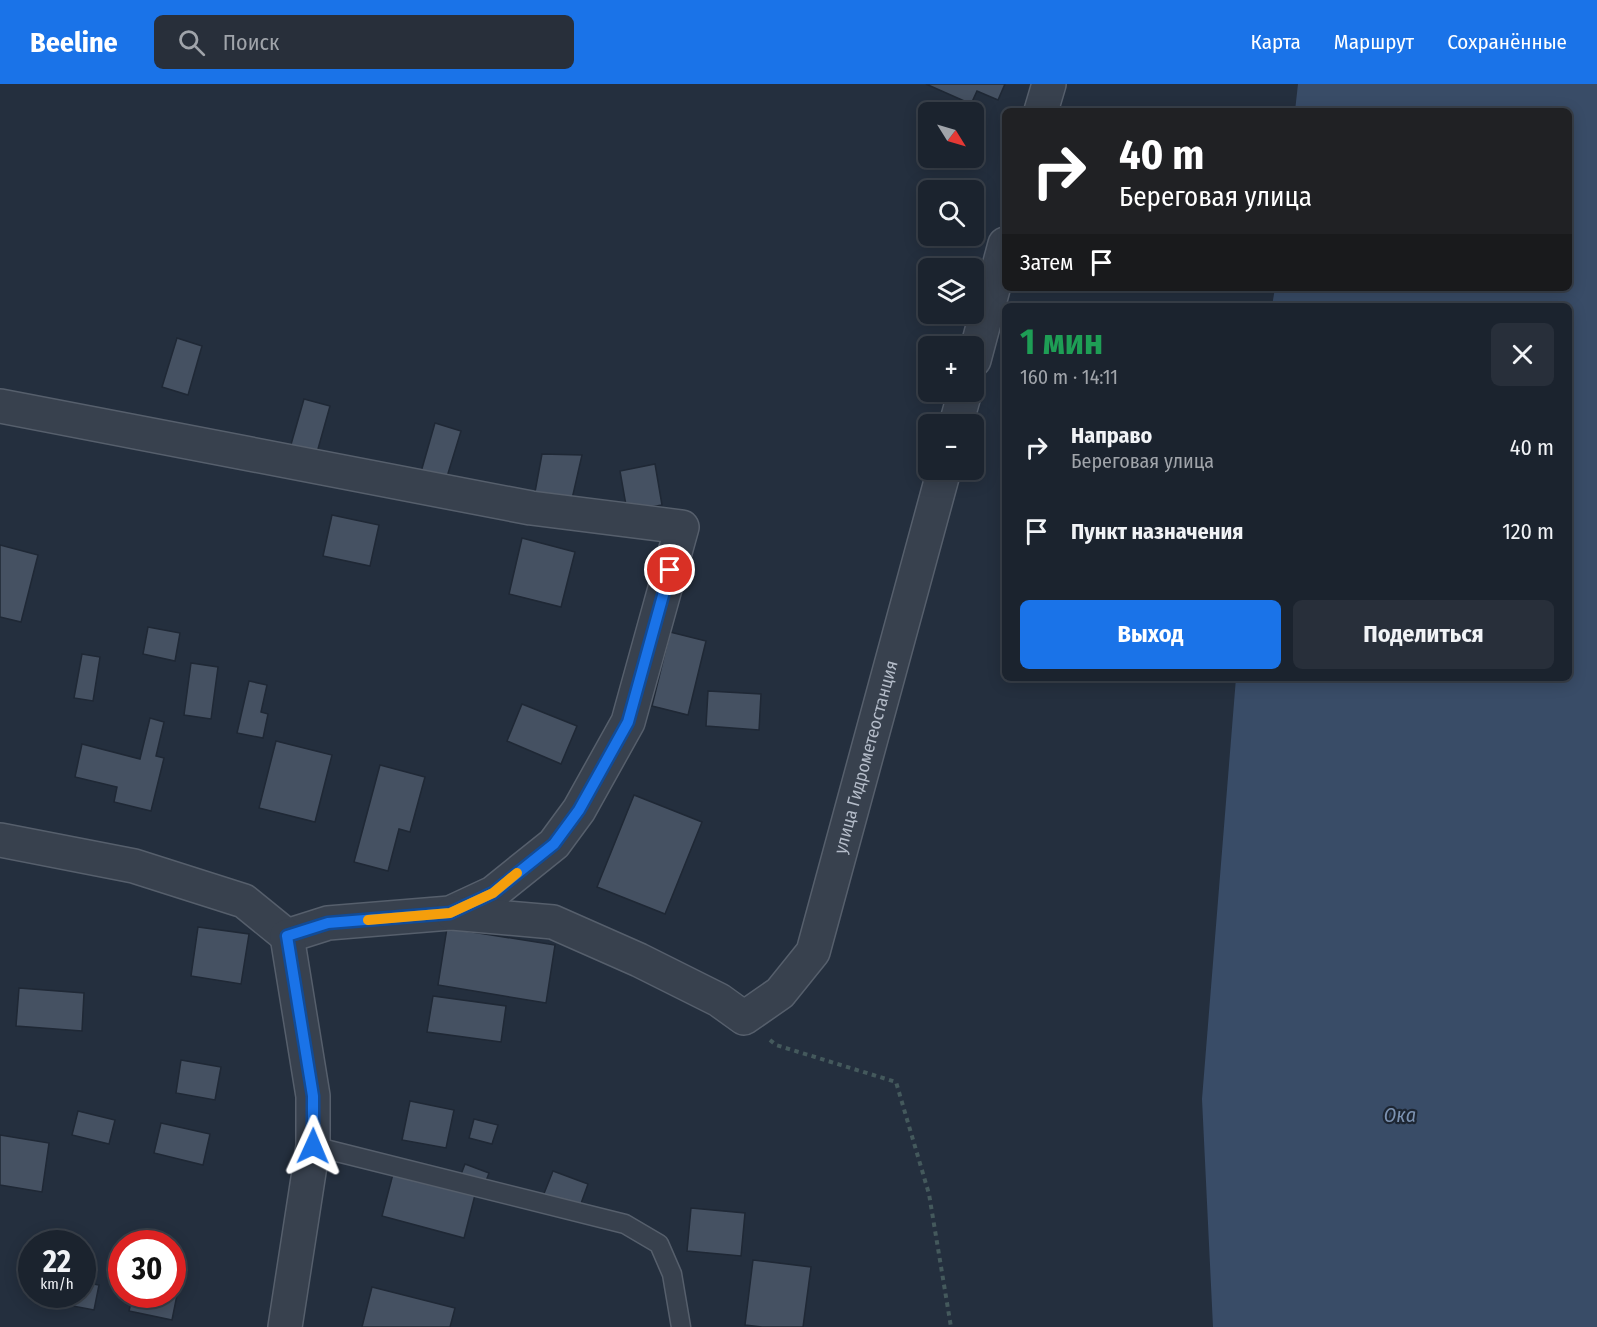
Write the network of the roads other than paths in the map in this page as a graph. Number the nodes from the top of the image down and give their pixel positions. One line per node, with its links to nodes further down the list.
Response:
1 (1048, 84): 2 (street)
2 (1042, 108)
3 (1002, 255): 4 (street)
4 (980, 336)
5 (0, 406): 8 (street)
6 (941, 480): 8 (street, улица Гидрометеостанция)
7 (0, 840): 9 (street)
8 (450, 913): 9 (street)
9 (287, 936): 10 (street)
10 (313, 1146): 11 (street); 12 (lane)
11 (285, 1327)
12 (681, 1327)

